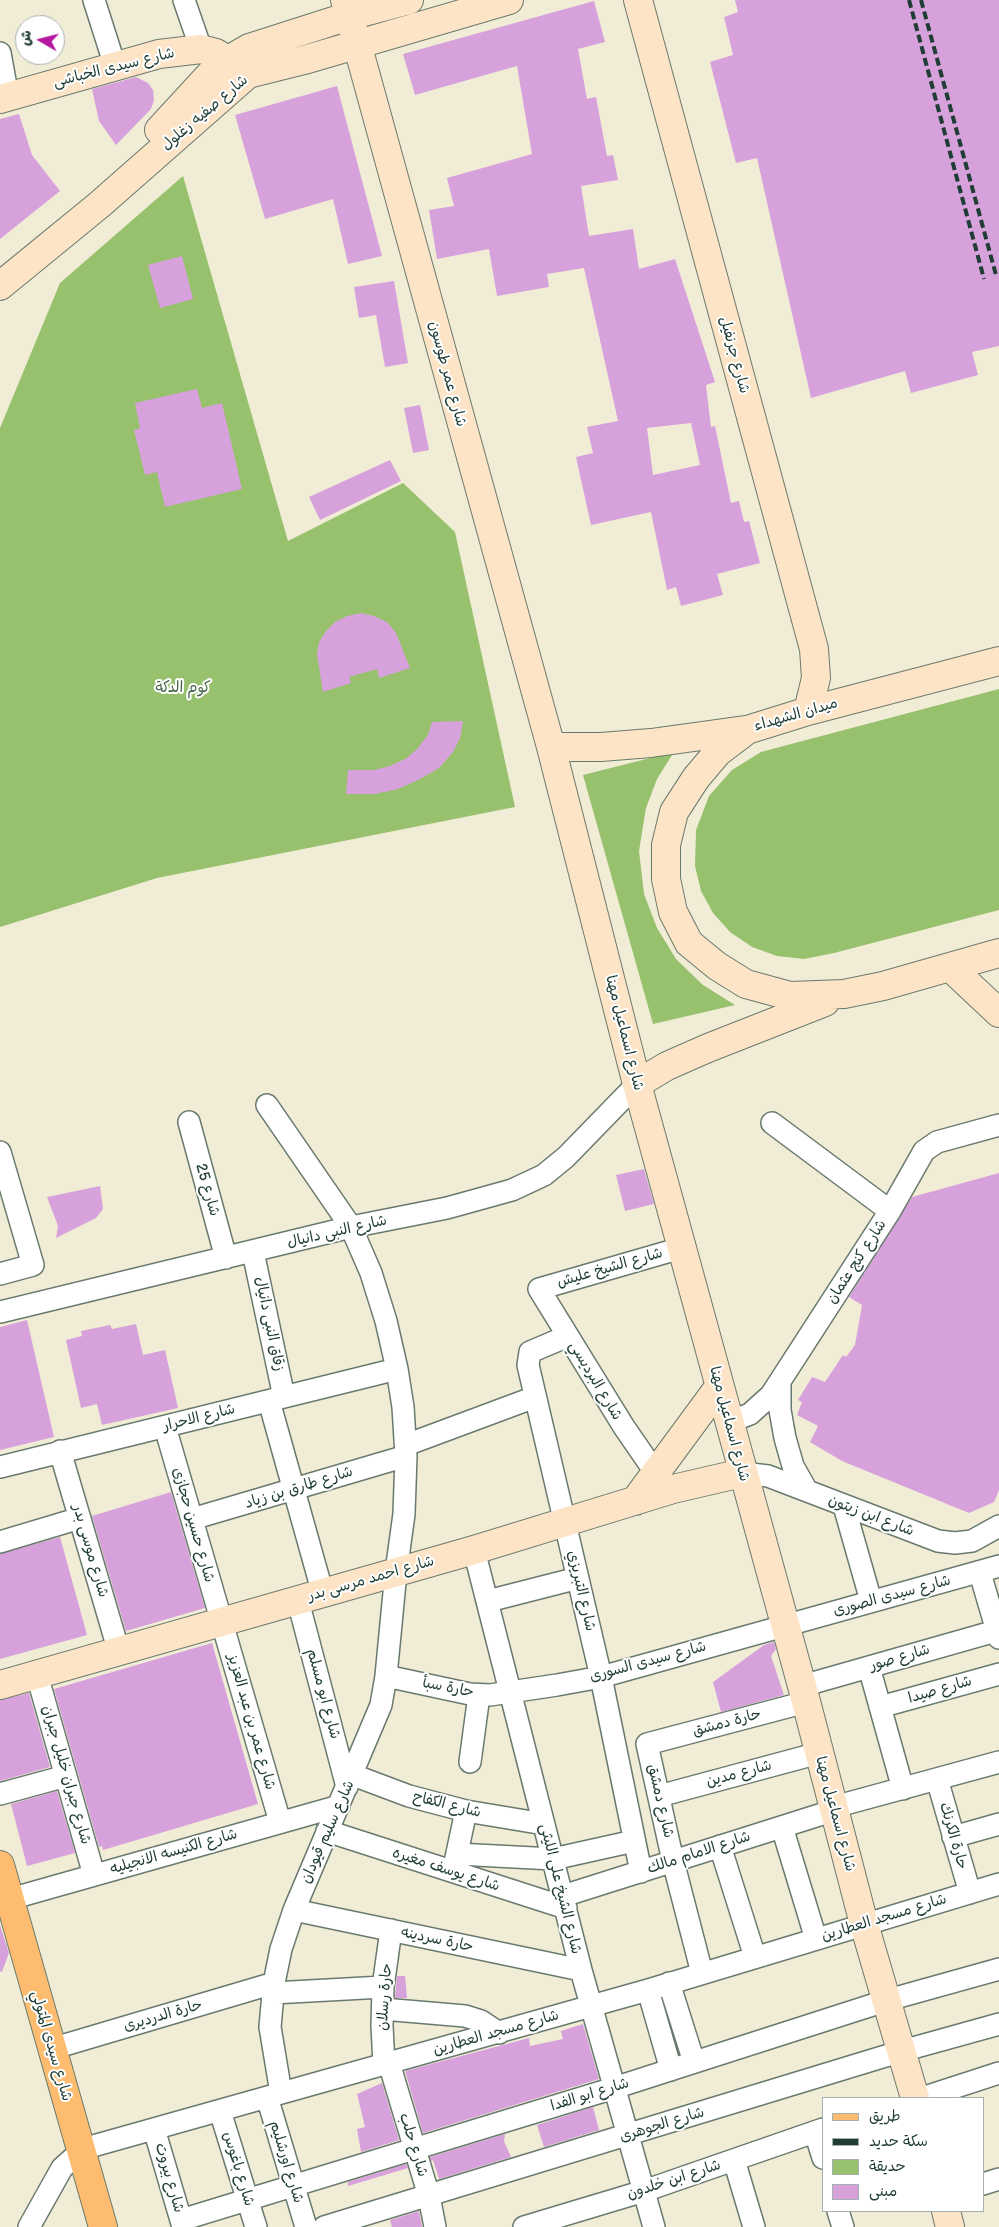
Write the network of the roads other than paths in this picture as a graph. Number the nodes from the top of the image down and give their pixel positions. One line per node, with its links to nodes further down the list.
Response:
1 (94, 0): 10 (street)
2 (184, 0): 8 (street)
3 (410, 0): 6 (main road, شارع صفيه زغلول)
4 (509, 0): 7 (main road, شارع صفيه زغلول)
5 (638, 0): 15 (main road, شارع جرنفيل)
6 (347, 8): 7 (main road, شارع عمر طوسون); 11 (main road, شارع صفيه زغلول)
7 (357, 44): 11 (main road, شارع صفيه زغلول); 17 (main road, شارع عمر طوسون)
8 (201, 49): 10 (main road, شارع سيدى الخباشى); 11 (main road, شارع سيدى الخباشى)
9 (0, 53): 12 (street)
10 (115, 66): 12 (main road, شارع سيدى الخباشى)
11 (238, 67): 13 (main road, شارع صفيه زغلول)
12 (4, 98)
13 (2, 276)
14 (999, 660): 15 (main road, ميدان الشهداء)
15 (808, 710): 16 (main road, ميدان الشهداء)
16 (746, 730): 17 (main road); 20 (main road, ميدان الشهداء)
17 (551, 747): 22 (main road, شارع اسماعيل مهنا)
18 (999, 953): 19 (main road, ميدان الشهداء)
19 (950, 968): 20 (main road, ميدان الشهداء); 21 (main road)
20 (844, 994): 22 (main road)
21 (999, 1013)
22 (637, 1084): 29 (street, شارع النبى دانيال); 30 (main road, شارع اسماعيل مهنا)
23 (267, 1105): 29 (street, شارع سليم قيودان)
24 (188, 1122): 32 (street, شارع 25)
25 (772, 1123): 28 (street)
26 (999, 1125): 28 (street, شارع كنج عثمان)
27 (0, 1152): 33 (street)
28 (890, 1211): 38 (street, شارع كنج عثمان)
29 (351, 1227): 31 (street, شارع النبى دانيال); 37 (street, شارع سليم قيودان)
30 (681, 1248): 34 (street, شارع الشيخ عليش); 39 (main road, شارع اسماعيل مهنا)
31 (253, 1252): 32 (street, شارع النبى دانيال); 41 (street, زقاق النبى دانيال)
32 (226, 1258): 35 (street, شارع النبى دانيال)
33 (0, 1274)
34 (539, 1289): 36 (street, شارع البرديسي)
35 (0, 1312)
36 (568, 1336): 40 (street, شارع التبريزي); 47 (street, شارع البرديسي)
37 (397, 1369): 41 (street, شارع الاحرار); 44 (street, شارع سليم قيودان)
38 (780, 1381): 42 (street, شارع كنج عثمان); 50 (street)
39 (719, 1387): 42 (main road, شارع اسماعيل مهنا); 47 (main road)
40 (535, 1397): 44 (street, شارع طارق بن زياد); 55 (street, شارع التبريزي)
41 (276, 1399): 43 (street, شارع الاحرار); 49 (street, زقاق النبى دانيال)
42 (728, 1422): 48 (main road, شارع اسماعيل مهنا)
43 (165, 1427): 45 (street, شارع الاحرار); 54 (street, شارع حسين حجازى)
44 (406, 1450): 49 (street, شارع طارق بن زياد); 60 (street, شارع سليم قيودان)
45 (60, 1451): 46 (street, شارع الاحرار); 53 (street, شارع موسى بدر)
46 (0, 1467)
47 (655, 1472): 51 (main road)
48 (742, 1473): 50 (street, شارع ابن زيتون); 51 (main road, شارع احمد مرسى بدر); 66 (main road, شارع اسماعيل مهنا)
49 (294, 1489): 54 (street, شارع طارق بن زياد); 62 (street, شارع ابو مسلم)
50 (807, 1491): 52 (street, شارع ابن زيتون)
51 (635, 1501): 55 (main road, شارع احمد مرسى بدر)
52 (844, 1506): 56 (street, شارع ابن زيتون); 64 (street)
53 (80, 1518): 57 (street); 68 (street, شارع موسى بدر)
54 (192, 1519): 65 (street, شارع حسين حجازى)
55 (566, 1523): 58 (main road, شارع احمد مرسى بدر); 61 (street, شارع التبريزي)
56 (994, 1530): 59 (street)
57 (0, 1542)
58 (474, 1550): 60 (main road, شارع احمد مرسى بدر); 63 (street, شارع الشيخ على الليثى)
59 (993, 1568): 64 (street, شارع سيدى الصورى); 67 (street)
60 (396, 1572): 62 (main road, شارع احمد مرسى بدر); 72 (street, شارع سليم قيودان)
61 (578, 1578): 63 (street); 73 (street, شارع التبريزي)
62 (310, 1597): 65 (main road, شارع احمد مرسى بدر); 85 (street, شارع ابو مسلم)
63 (488, 1601): 75 (street, شارع الشيخ على الليثى)
64 (871, 1602): 66 (street, شارع سيدى الصورى)
65 (221, 1623): 68 (main road, شارع احمد مرسى بدر); 91 (street, شارع عمر بن عبد العزيز)
66 (784, 1624): 73 (street, شارع سيدى السورى); 76 (main road, شارع اسماعيل مهنا)
67 (998, 1633): 69 (street, شارع صور)
68 (119, 1652): 71 (main road, شارع احمد مرسى بدر)
69 (869, 1667): 76 (street, شارع صور); 78 (street)
70 (999, 1674): 78 (street, شارع صيدا)
71 (37, 1675): 74 (main road, شارع احمد مرسى بدر); 83 (street, شارع جبران خليل جبران)
72 (386, 1676): 77 (street, حارة سبأ); 85 (street, شارع سليم قيودان)
73 (601, 1676): 75 (street, شارع سيدى السورى); 97 (street, شارع التبريزي)
74 (0, 1685)
75 (511, 1692): 77 (street, حارة سبأ); 92 (street, شارع الشيخ على الليثى)
76 (804, 1694): 79 (street, حارة دمشق); 80 (main road, شارع اسماعيل مهنا)
77 (479, 1695): 81 (street)
78 (880, 1707): 86 (street)
79 (647, 1744): 88 (street, شارع دمشق)
80 (819, 1753): 88 (street, شارع مدين); 89 (main road, شارع اسماعيل مهنا)
81 (470, 1762)
82 (999, 1762): 84 (street, شارع الامام مالك)
83 (66, 1776): 87 (street); 104 (street, شارع جبران خليل جبران)
84 (937, 1779): 86 (street, شارع الامام مالك); 96 (street, حارة الكرنك)
85 (346, 1789): 90 (street, شارع الكفاح); 91 (street, شارع الكنيسه الانجيليه); 95 (street, شارع سليم قيودان)
86 (903, 1789): 89 (street, شارع الامام مالك)
87 (0, 1794)
88 (659, 1796): 100 (street, شارع دمشق)
89 (834, 1809): 94 (street, شارع الامام مالك); 110 (main road, شارع اسماعيل مهنا)
90 (466, 1812): 92 (street, شارع الكفاح); 101 (street)
91 (280, 1822): 104 (street, شارع الكنيسه الانجيليه)
92 (544, 1824): 99 (street, شارع الشيخ على الليثى)
93 (999, 1824): 96 (street)
94 (782, 1827): 98 (street, شارع الامام مالك); 112 (street)
95 (327, 1831): 101 (street, شارع يوسف مغيره); 109 (street, شارع سليم قيودان)
96 (953, 1837): 106 (street, حارة الكرنك)
97 (634, 1841): 99 (street); 103 (street, شارع التبريزي)
98 (720, 1846): 100 (street, شارع الامام مالك); 113 (street)
99 (553, 1859): 101 (street); 107 (street, شارع الشيخ على الليثى)
100 (673, 1861): 103 (street, شارع الامام مالك); 116 (street, شارع دمشق)
101 (455, 1863): 107 (street, شارع يوسف مغيره)
102 (0, 1865): 108 (main road, شارع سيدى المتولي)
103 (641, 1872): 107 (street, شارع الامام مالك)
104 (94, 1875): 108 (street, شارع الكنيسه الانجيليه)
105 (999, 1884): 106 (street, شارع مسجد العطارين)
106 (970, 1893): 110 (street, شارع مسجد العطارين)
107 (564, 1902): 115 (street, شارع الشيخ على الليثى)
108 (5, 1904): 126 (main road, شارع سيدى المتولي)
109 (294, 1910): 111 (street, حارة سردينه); 118 (street, شارع سليم قيودان)
110 (864, 1924): 112 (street, شارع مسجد العطارين); 121 (main road, شارع اسماعيل مهنا)
111 (391, 1930): 115 (street, حارة سردينه); 119 (street, حارة رسلان)
112 (816, 1939): 113 (street, شارع مسجد العطارين)
113 (755, 1957): 116 (street, شارع مسجد العطارين)
114 (999, 1969): 121 (street, شارع ابو الفدا)
115 (581, 1970): 122 (street, شارع الشيخ على الليثى)
116 (702, 1973): 117 (street, شارع مسجد العطارين)
117 (669, 1983): 120 (street, شارع مسجد العطارين); 128 (street)
118 (274, 1988): 119 (street, حارة الدرديرى); 126 (street, حارة الدرديرى); 133 (street, شارع سليم قيودان)
119 (383, 1988): 123 (street, حارة رسلان)
120 (648, 1990): 122 (street, شارع مسجد العطارين); 130 (street)
121 (888, 2000): 127 (main road, شارع اسماعيل مهنا); 128 (street, شارع ابو الفدا)
122 (591, 2006): 125 (street, شارع مسجد العطارين); 132 (street, شارع الشيخ على الليثى)
123 (382, 2009): 125 (street); 129 (street, حارة رسلان)
124 (999, 2024): 127 (street, شارع الجوهرى)
125 (499, 2033): 129 (street, شارع مسجد العطارين)
126 (52, 2049): 141 (main road, شارع سيدى المتولي)
127 (902, 2051): 134 (main road, شارع اسماعيل مهنا); 139 (street, شارع الجوهرى)
128 (694, 2062): 130 (street, شارع ابو الفدا)
129 (386, 2064): 133 (street, شارع مسجد العطارين); 140 (street, شارع حلب)
130 (671, 2070): 132 (street, شارع ابو الفدا)
131 (999, 2073): 135 (street)
132 (614, 2088): 139 (street, شارع الشيخ على الليثى); 140 (street, شارع ابو الفدا)
133 (274, 2095): 136 (street, شارع مسجد العطارين); 146 (street, شارع اورشليم)
134 (915, 2097)
135 (925, 2097)
136 (220, 2110): 137 (street, شارع مسجد العطارين); 149 (street, شارع باغوس)
137 (154, 2129): 141 (street, شارع مسجد العطارين); 153 (street, شارع بيروت)
138 (819, 2131): 142 (street); 143 (street, شارع ابن خلدون)
139 (628, 2135): 147 (street, شارع الشيخ على الليثى); 148 (street, شارع الجوهرى)
140 (415, 2150): 146 (street, شارع ابو الفدا); 148 (street, شارع حلب)
141 (81, 2151): 154 (street, شارع مسجد العطارين); 155 (main road, شارع سيدى المتولي)
142 (822, 2151)
143 (734, 2160): 147 (street, شارع ابن خلدون); 162 (street)
144 (999, 2179): 145 (street)
145 (984, 2184)
146 (294, 2186): 149 (street, شارع ابو الفدا); 157 (street, شارع اورشليم)
147 (644, 2191): 152 (street, شارع ابن خلدون); 161 (street, شارع الشيخ على الليثى)
148 (429, 2196): 158 (street, شارع الجوهرى); 159 (street, شارع حلب)
149 (247, 2200): 153 (street, شارع ابو الفدا); 156 (street, شارع باغوس)
150 (838, 2212): 163 (street)
151 (946, 2212): 164 (main road)
152 (565, 2221): 160 (street, شارع ابن خلدون)
153 (182, 2223)
154 (29, 2227)
155 (103, 2227)
156 (256, 2227)
157 (306, 2227)
158 (324, 2227)
159 (435, 2227)
160 (524, 2227)
161 (654, 2227)
162 (754, 2227)
163 (843, 2227)
164 (950, 2227)

